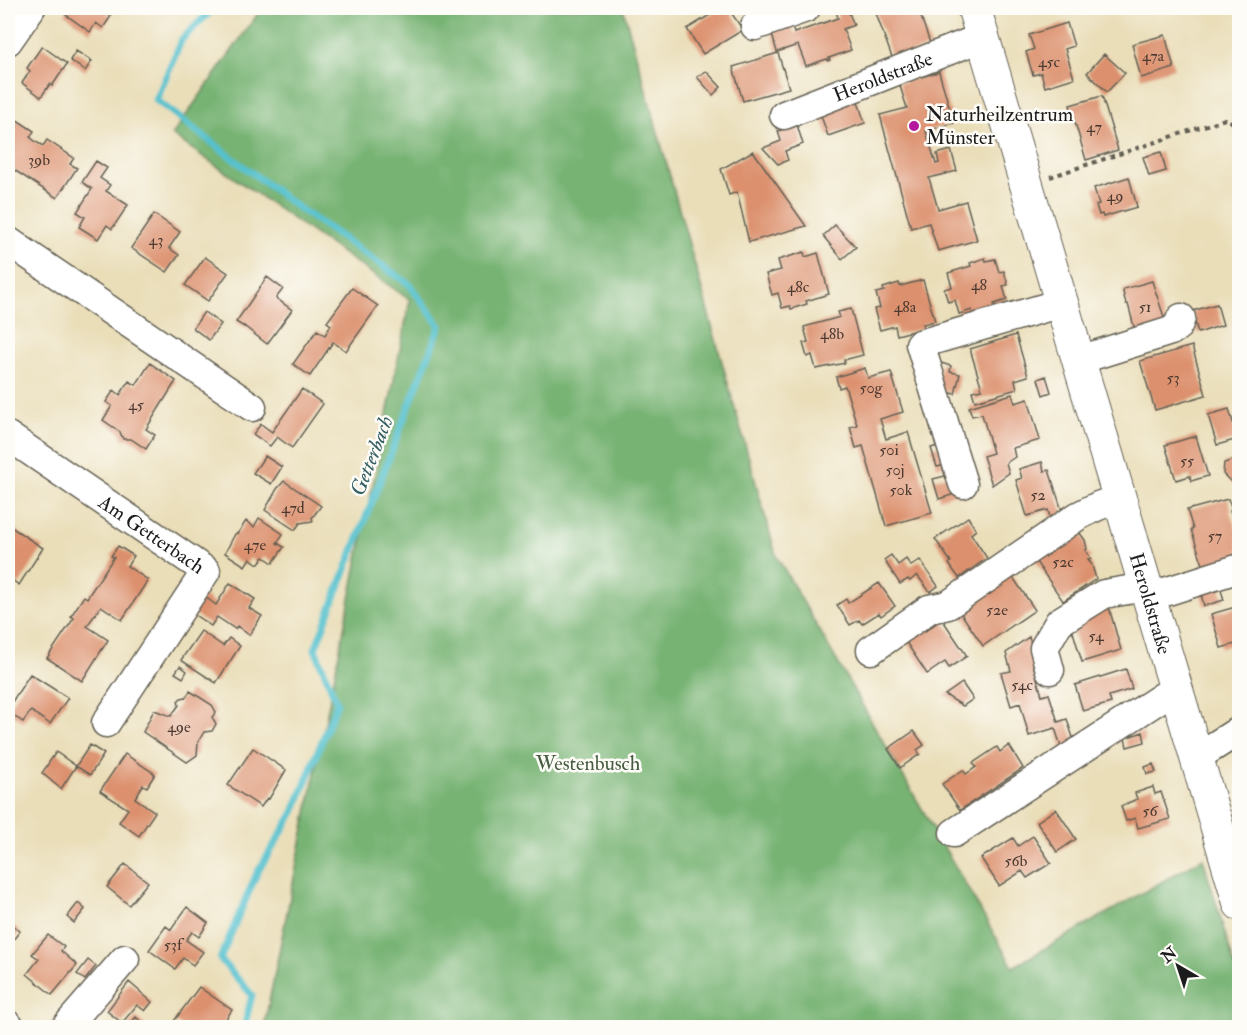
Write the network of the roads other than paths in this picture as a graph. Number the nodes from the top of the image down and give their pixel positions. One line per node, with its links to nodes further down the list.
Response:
1 (31, 8): 5 (street)
2 (806, 8): 4 (street)
3 (978, 22): 6 (street, Heroldstraße); 8 (main road, Heroldstraße)
4 (755, 26)
5 (8, 41)
6 (783, 115)
7 (8, 241): 11 (street)
8 (1061, 303): 10 (main road, Heroldstraße); 13 (street)
9 (1181, 318): 10 (street)
10 (1079, 360): 14 (main road, Heroldstraße)
11 (252, 407)
12 (8, 436): 20 (street, Am Getterbach)
13 (963, 484)
14 (1120, 498): 16 (main road, Heroldstraße); 17 (street)
15 (1239, 568): 16 (street)
16 (1147, 592): 18 (street); 19 (main road, Heroldstraße)
17 (872, 650)
18 (1050, 670)
19 (1176, 688): 22 (main road, Heroldstraße); 23 (street)
20 (106, 723)
21 (1239, 730): 22 (street)
22 (1197, 758): 24 (main road, Heroldstraße)
23 (954, 833)
24 (1239, 904)
25 (125, 959): 28 (street)
26 (8, 1024): 27 (street)
27 (11, 1028)
28 (65, 1028)

